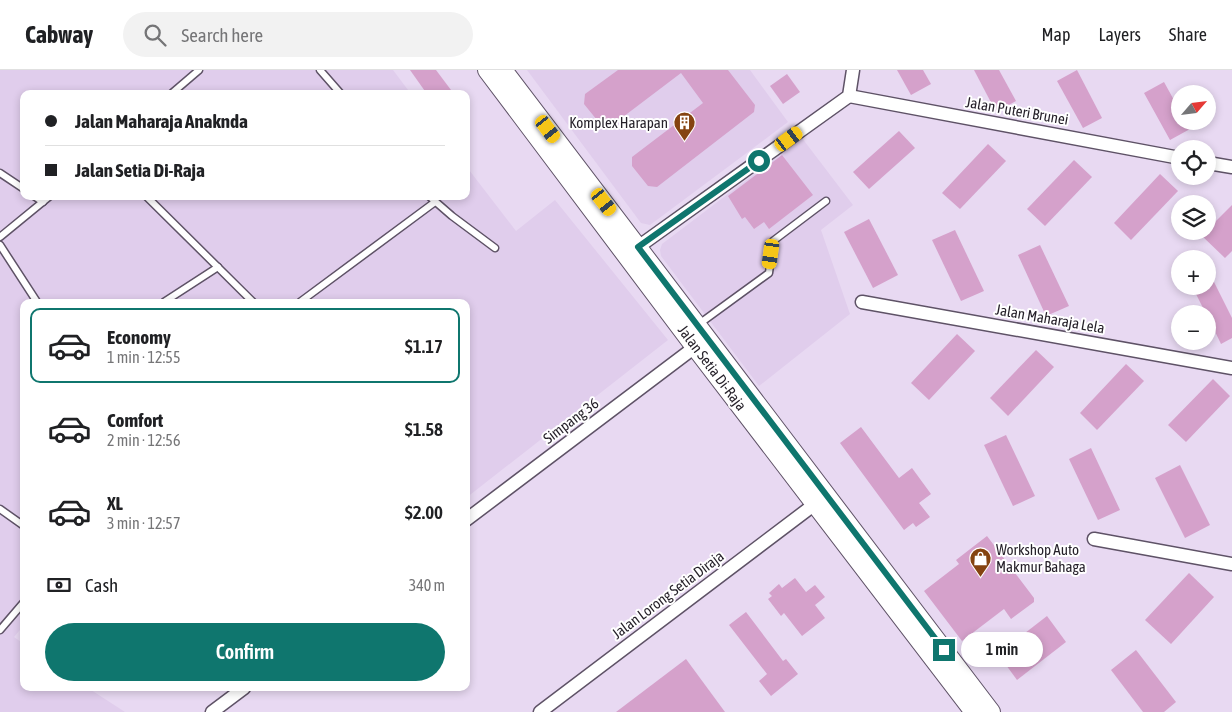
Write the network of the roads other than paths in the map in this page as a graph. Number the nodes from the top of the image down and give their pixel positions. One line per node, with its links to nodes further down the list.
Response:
1 (199, 70): 6 (lane)
2 (320, 70): 7 (lane)
3 (487, 70): 31 (main road, Jalan Setia Di-Raja)
4 (503, 70): 22 (main road, Jalan Setia Di-Raja)
5 (853, 70): 8 (street)
6 (176, 90)
7 (338, 90)
8 (849, 96): 9 (street, Jalan Puteri Brunei); 22 (street)
9 (1171, 156)
10 (1216, 164): 11 (street)
11 (1232, 167)
12 (0, 172): 13 (lane)
13 (20, 186)
14 (40, 200): 18 (lane)
15 (45, 200): 18 (lane)
16 (150, 200): 24 (lane)
17 (826, 201): 30 (lane)
18 (43, 202): 20 (lane)
19 (435, 202): 23 (lane); 28 (lane)
20 (0, 237)
21 (0, 245): 25 (lane)
22 (638, 247): 30 (main road, Jalan Setia Di-Raja)
23 (495, 248)
24 (218, 267): 26 (lane); 27 (lane)
25 (35, 299)
26 (169, 299)
27 (250, 299)
28 (304, 299)
29 (862, 302): 32 (street, Jalan Maharaja Lela)
30 (698, 325): 45 (main road, Jalan Setia Di-Raja)
31 (696, 347): 33 (main road, Jalan Setia Di-Raja); 35 (street, Simpang 36)
32 (1232, 368)
33 (815, 504): 43 (street, Jalan Lorong Setia Diraja); 44 (main road, Jalan Setia Di-Raja)
34 (0, 508): 36 (lane)
35 (470, 517)
36 (20, 523)
37 (1094, 539): 38 (street)
38 (1232, 564)
39 (20, 607): 40 (lane)
40 (0, 630)
41 (240, 691): 42 (street)
42 (212, 712)
43 (540, 712)
44 (974, 712)
45 (991, 712)

